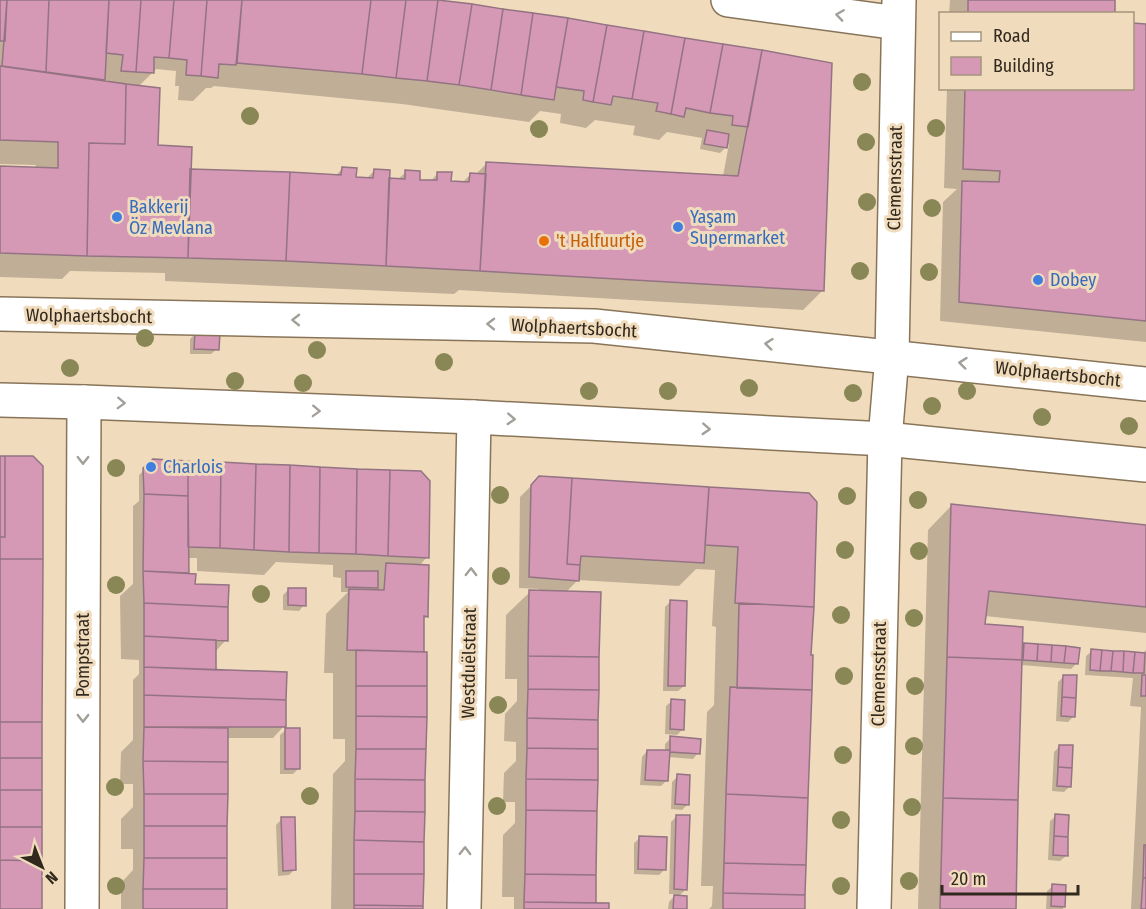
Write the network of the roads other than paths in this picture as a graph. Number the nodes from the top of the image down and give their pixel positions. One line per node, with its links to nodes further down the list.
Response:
1 (728, 0): 2 (street, one-way to 1)
2 (899, 12): 4 (street, Clemensstraat)
3 (0, 314): 4 (street, Wolphaertsbocht, one-way to 3)
4 (892, 356): 5 (street, Wolphaertsbocht, one-way to 4); 9 (street, Clemensstraat)
5 (1146, 384)
6 (0, 400): 7 (street)
7 (84, 402): 8 (street, one-way to 8); 11 (street, Pompstraat, one-way to 11)
8 (474, 417): 9 (street, one-way to 9); 12 (street, Westduëlstraat, one-way to 8)
9 (885, 439): 10 (street); 13 (street, Clemensstraat)
10 (1146, 465)
11 (82, 909)
12 (464, 909)
13 (874, 909)

